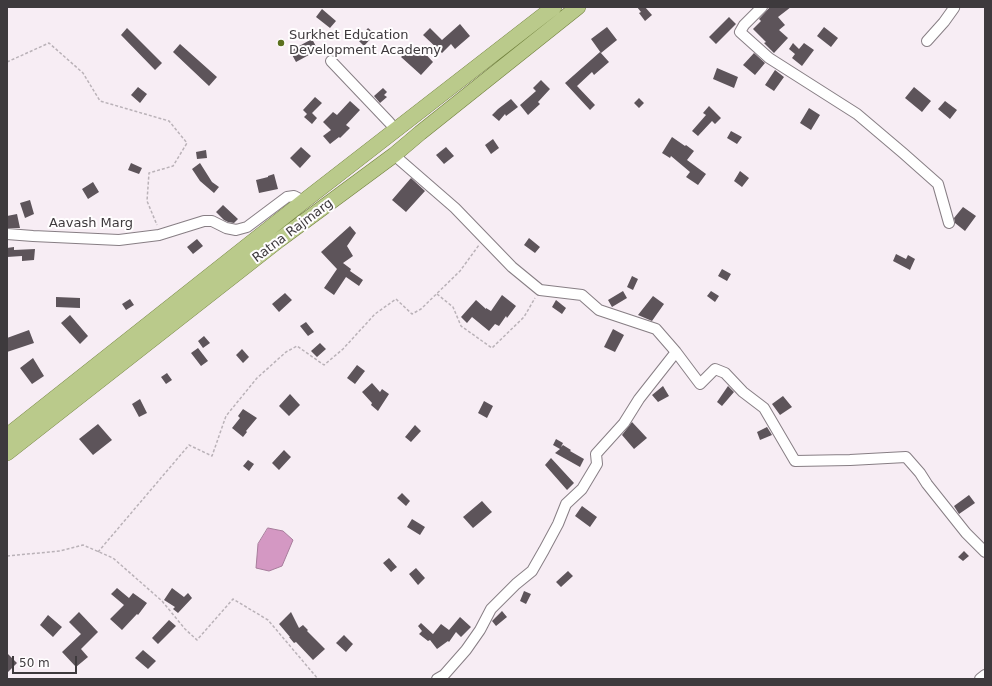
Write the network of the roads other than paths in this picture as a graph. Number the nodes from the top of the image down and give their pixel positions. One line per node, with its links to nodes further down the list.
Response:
1 (554, 7): 7 (main road, Ratna Rajmarg)
2 (578, 7): 8 (main road, Ratna Rajmarg)
3 (762, 7): 10 (street)
4 (953, 7): 5 (street)
5 (927, 41)
6 (331, 61): 7 (street)
7 (396, 130): 9 (main road, Ratna Rajmarg)
8 (394, 154): 12 (street); 14 (main road, Ratna Rajmarg)
9 (304, 201): 11 (street, Aavash Marg); 13 (main road, Ratna Rajmarg)
10 (948, 223)
11 (7, 234)
12 (676, 352): 15 (street); 17 (street)
13 (7, 436)
14 (7, 453)
15 (985, 552)
16 (985, 675): 18 (street)
17 (437, 679)
18 (980, 679)

